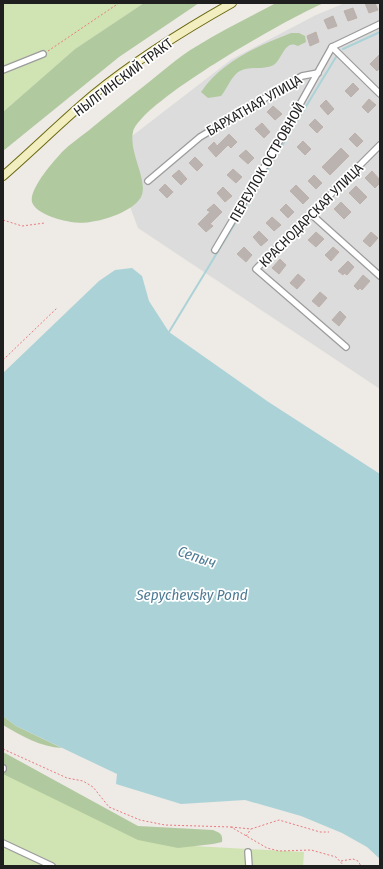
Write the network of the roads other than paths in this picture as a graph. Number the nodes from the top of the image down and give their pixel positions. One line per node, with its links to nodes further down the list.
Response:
1 (232, 3): 9 (main road, НЫЛГИНСКИЙ ТРАКТ)
2 (380, 24): 3 (street)
3 (332, 47): 6 (street, БАРХАТНАЯ УЛИЦА); 7 (street)
4 (43, 54): 5 (street)
5 (3, 70)
6 (318, 73): 10 (street, БАРХАТНАЯ УЛИЦА); 12 (street, ПЕРЕУЛОК ОСТРОВНОЙ)
7 (380, 94)
8 (380, 145): 11 (street, КРАСНОДАРСКАЯ УЛИЦА)
9 (3, 176)
10 (148, 181)
11 (311, 214): 13 (street); 14 (street, КРАСНОДАРСКАЯ УЛИЦА)
12 (215, 250)
13 (380, 276)
14 (346, 347)
15 (3, 843): 17 (street)
16 (248, 852): 18 (street)
17 (52, 866)
18 (249, 866)

